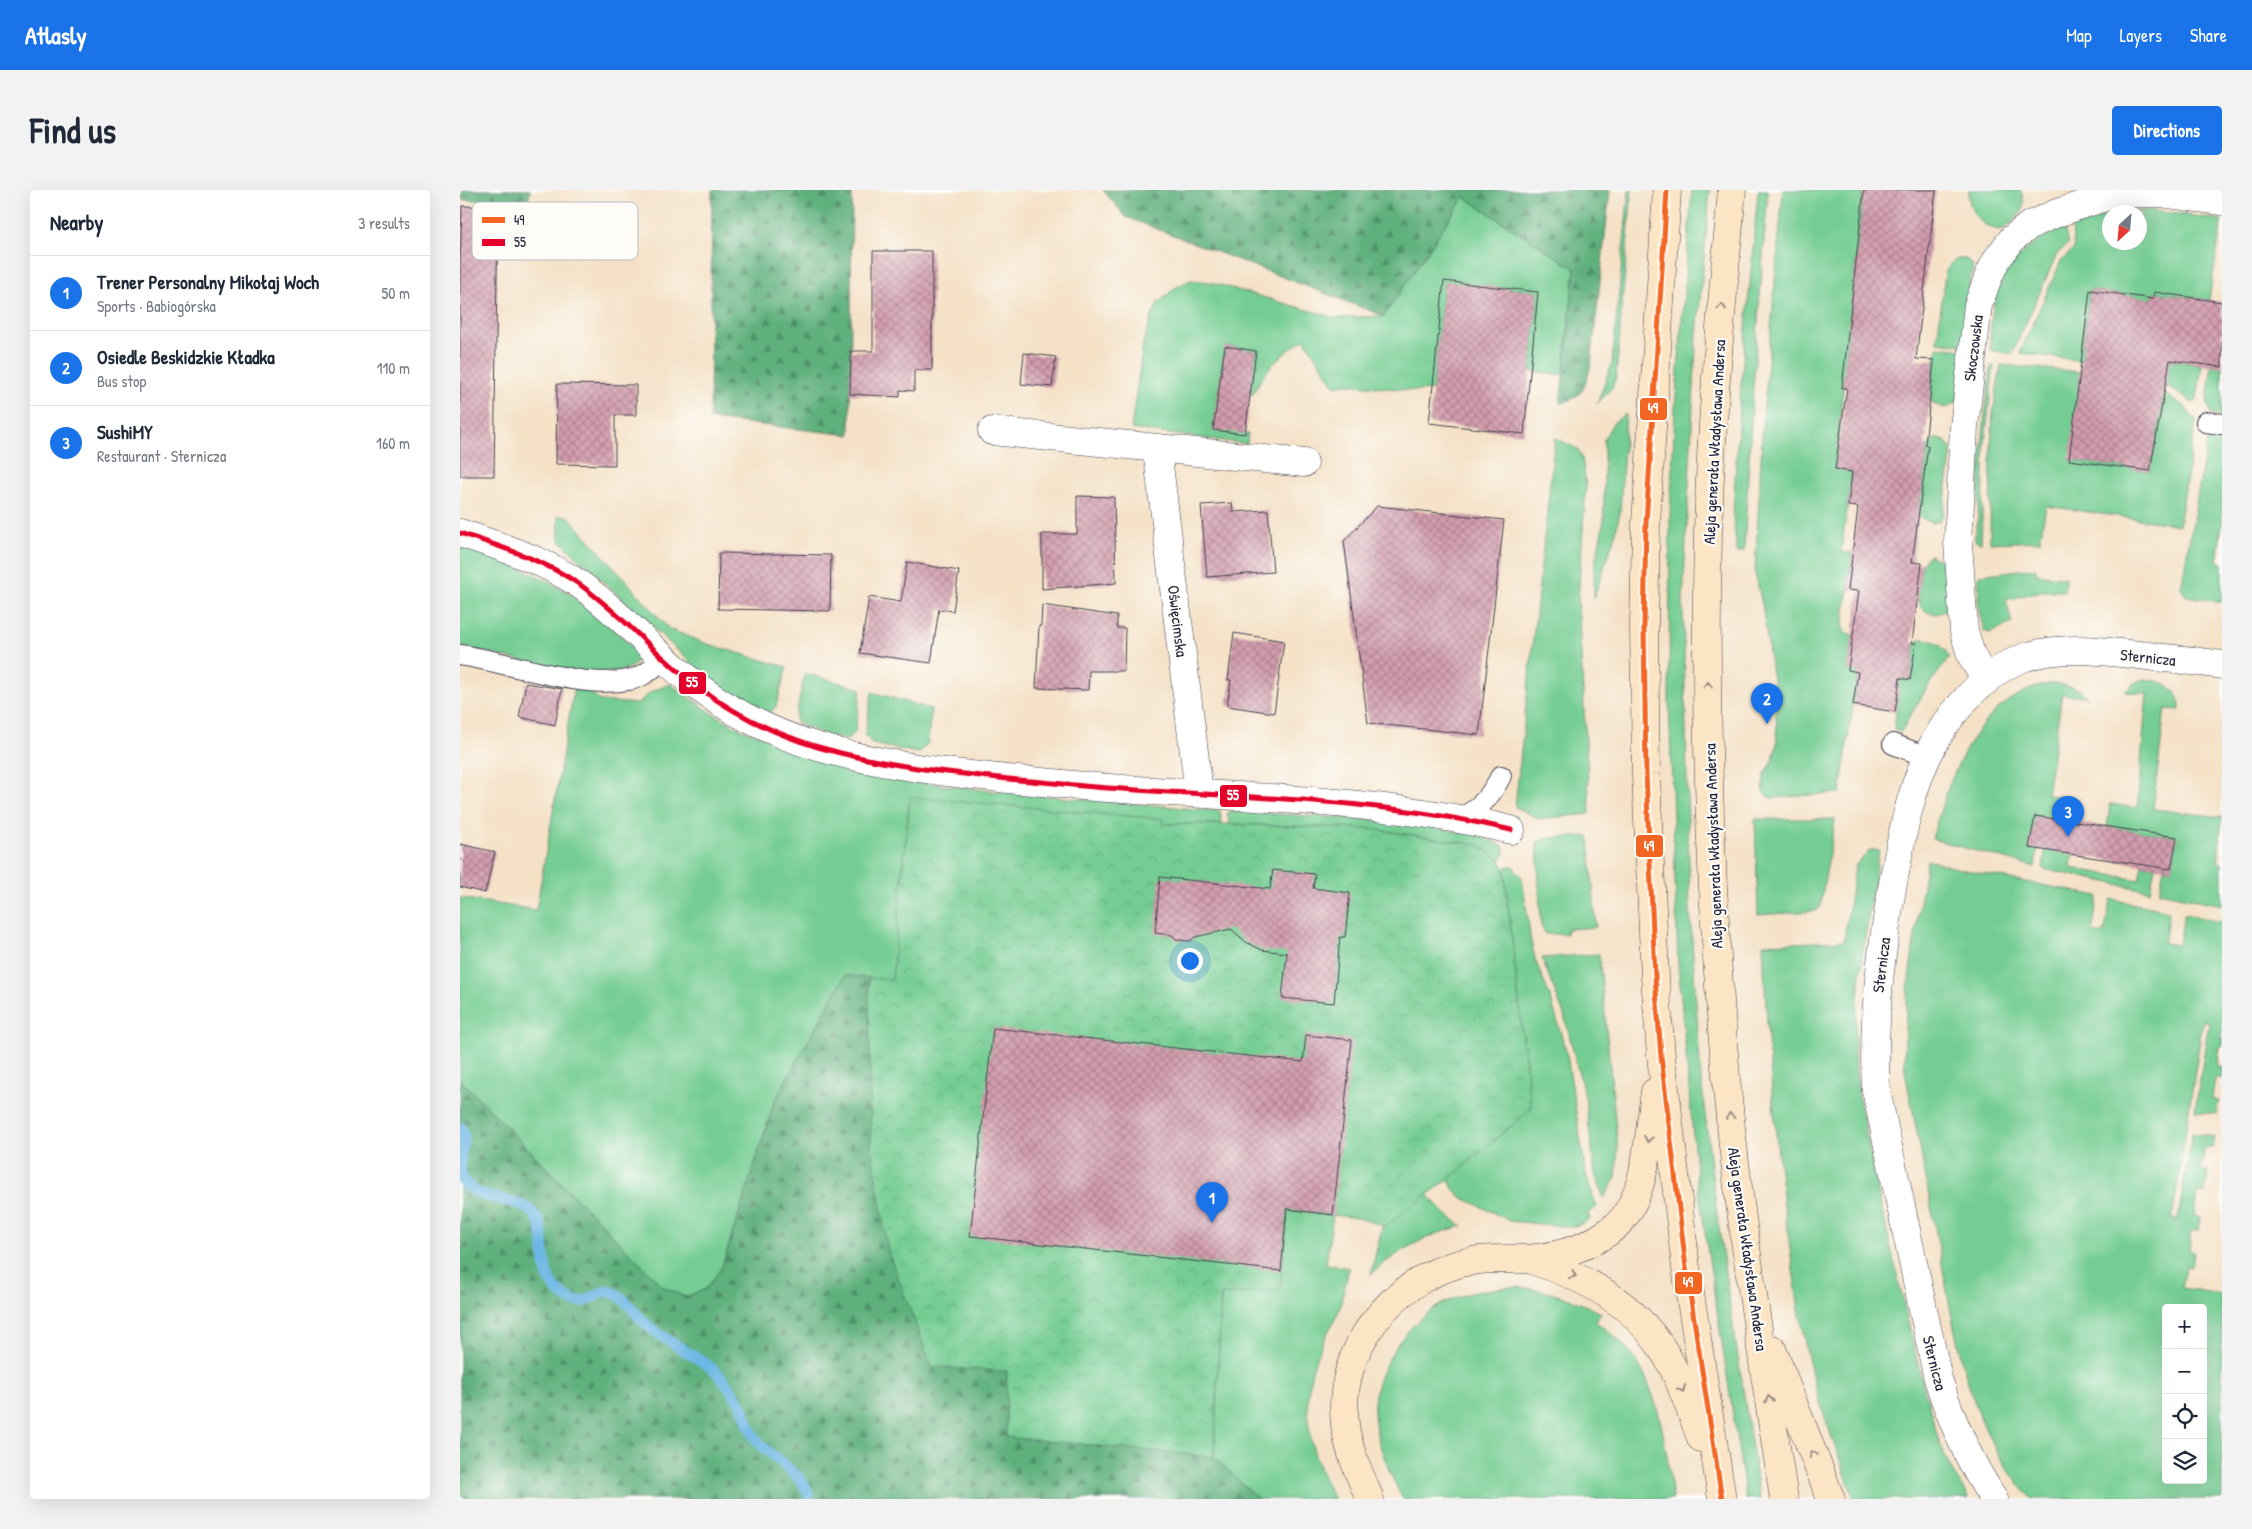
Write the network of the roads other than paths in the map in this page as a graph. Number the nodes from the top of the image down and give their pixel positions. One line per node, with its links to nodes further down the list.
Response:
1 (1667, 190): 18 (main road)
2 (1732, 190): 20 (main road, Aleja generała Władysława Andersa, one-way to 2)
3 (2222, 201): 11 (street, Skoczowska)
4 (992, 431): 5 (street)
5 (1157, 449): 6 (street); 15 (street, Oświęcimska)
6 (1304, 463)
7 (460, 533): 9 (street)
8 (460, 655): 9 (lane)
9 (664, 658): 15 (street)
10 (2222, 665): 11 (street, Sternicza)
11 (1986, 681): 13 (street, Sternicza)
12 (1893, 744): 13 (lane)
13 (1927, 757): 25 (street, Sternicza)
14 (1501, 776): 16 (lane)
15 (1199, 793): 16 (street)
16 (1462, 818): 17 (street)
17 (1511, 830)
18 (1661, 1056): 19 (main road, one-way to 19); 22 (main road)
19 (1527, 1258): 21 (main road); 22 (main road, one-way to 22)
20 (1754, 1303): 23 (main road, Aleja generała Władysława Andersa, one-way to 20); 24 (main road, one-way to 20)
21 (1370, 1499)
22 (1720, 1499)
23 (1784, 1499)
24 (1831, 1499)
25 (1994, 1499)

